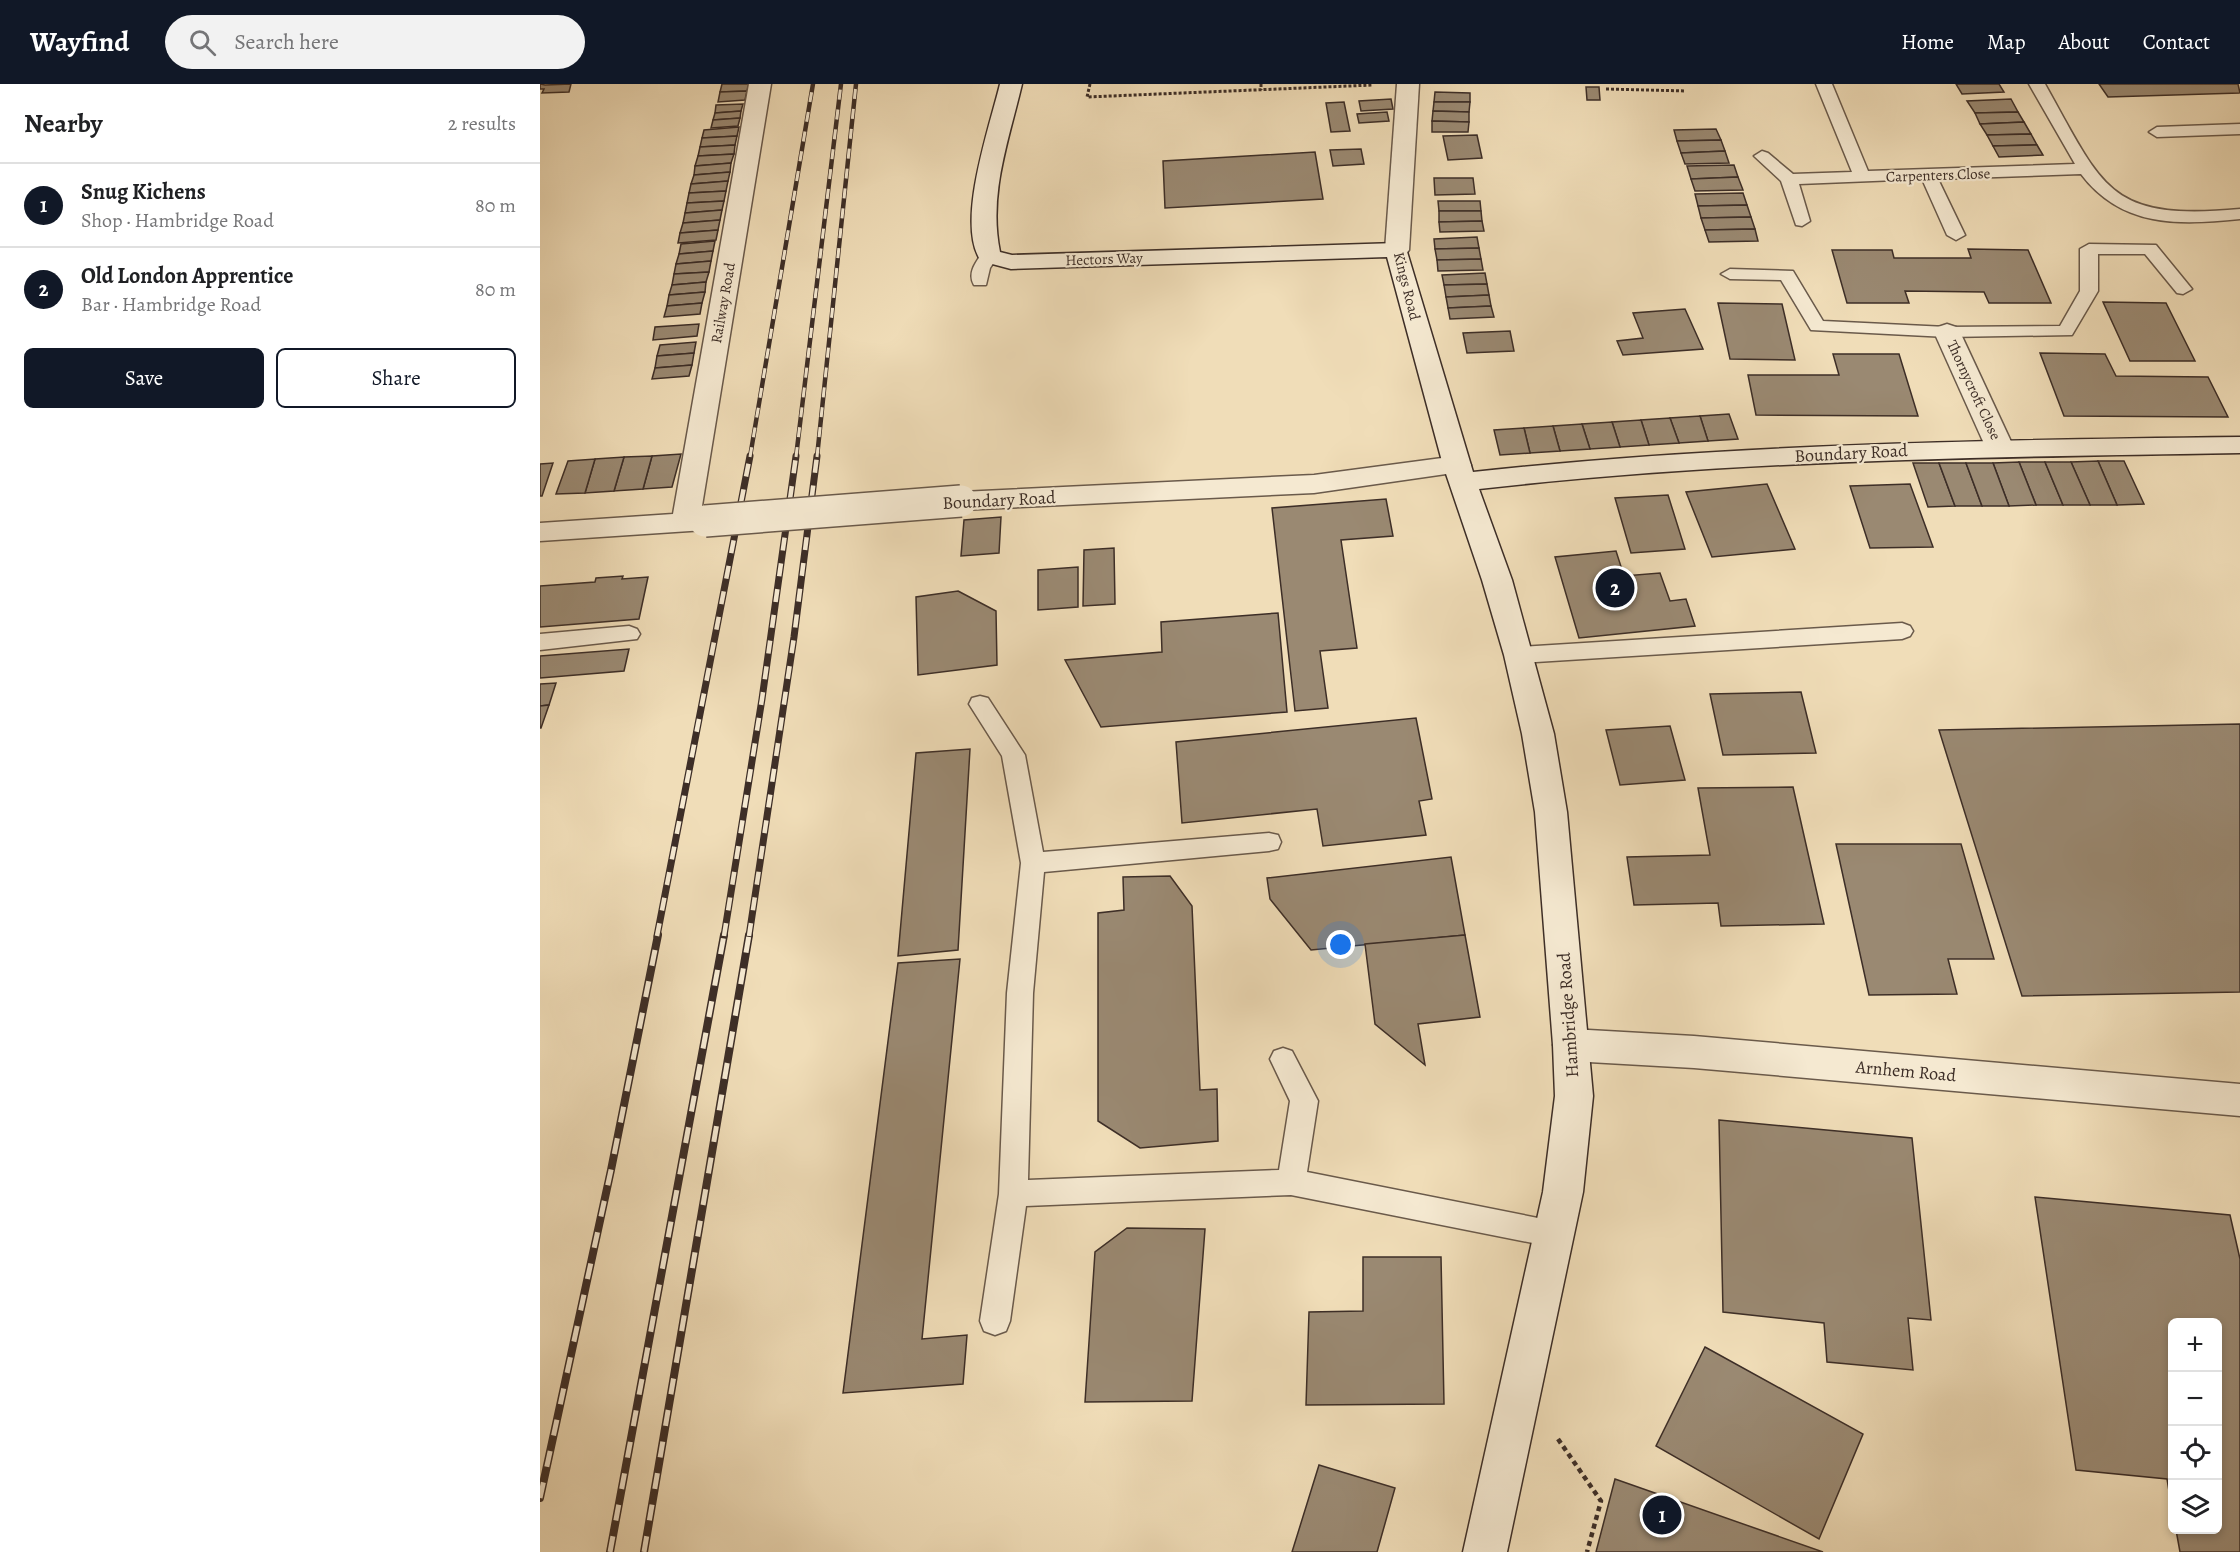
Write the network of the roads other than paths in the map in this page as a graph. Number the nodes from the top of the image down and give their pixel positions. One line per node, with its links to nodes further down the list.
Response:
1 (760, 84): 25 (main road, Railway Road)
2 (1011, 84): 17 (main road)
3 (1408, 84): 16 (main road, Kings Road)
4 (1824, 84): 11 (lane)
5 (2037, 84): 9 (lane)
6 (2240, 129): 7 (lane)
7 (2157, 132)
8 (1762, 156): 12 (lane)
9 (2086, 169): 10 (lane, Carpenters Close); 13 (lane)
10 (1928, 175): 11 (lane, Carpenters Close); 15 (lane)
11 (1862, 177): 12 (lane, Carpenters Close)
12 (1789, 179): 14 (lane)
13 (2240, 214)
14 (1802, 221)
15 (1956, 235)
16 (1397, 250): 17 (main road, Hectors Way); 24 (main road, Kings Road)
17 (989, 256): 19 (lane)
18 (1730, 274): 21 (lane)
19 (980, 281)
20 (2183, 289): 21 (lane)
21 (1947, 332): 23 (main road, Thornycroft Close)
22 (2240, 445): 23 (main road, Boundary Road)
23 (2000, 448): 24 (main road, Boundary Road)
24 (1460, 474): 25 (main road, Boundary Road, bridge); 30 (main road, Hambridge Road)
25 (695, 522): 26 (main road, Boundary Road)
26 (540, 532)
27 (1902, 631): 30 (lane)
28 (629, 634): 29 (lane)
29 (540, 642)
30 (1519, 655): 34 (main road, Hambridge Road)
31 (980, 704): 33 (lane)
32 (1269, 842): 33 (lane)
33 (1033, 863): 38 (lane)
34 (1571, 1045): 36 (main road, Arnhem Road); 39 (main road, Hambridge Road)
35 (1282, 1059): 37 (lane)
36 (2240, 1100)
37 (1291, 1182): 38 (lane); 39 (lane)
38 (1013, 1194): 40 (lane)
39 (1553, 1234): 41 (main road, Hambridge Road)
40 (995, 1321)
41 (1485, 1552)

